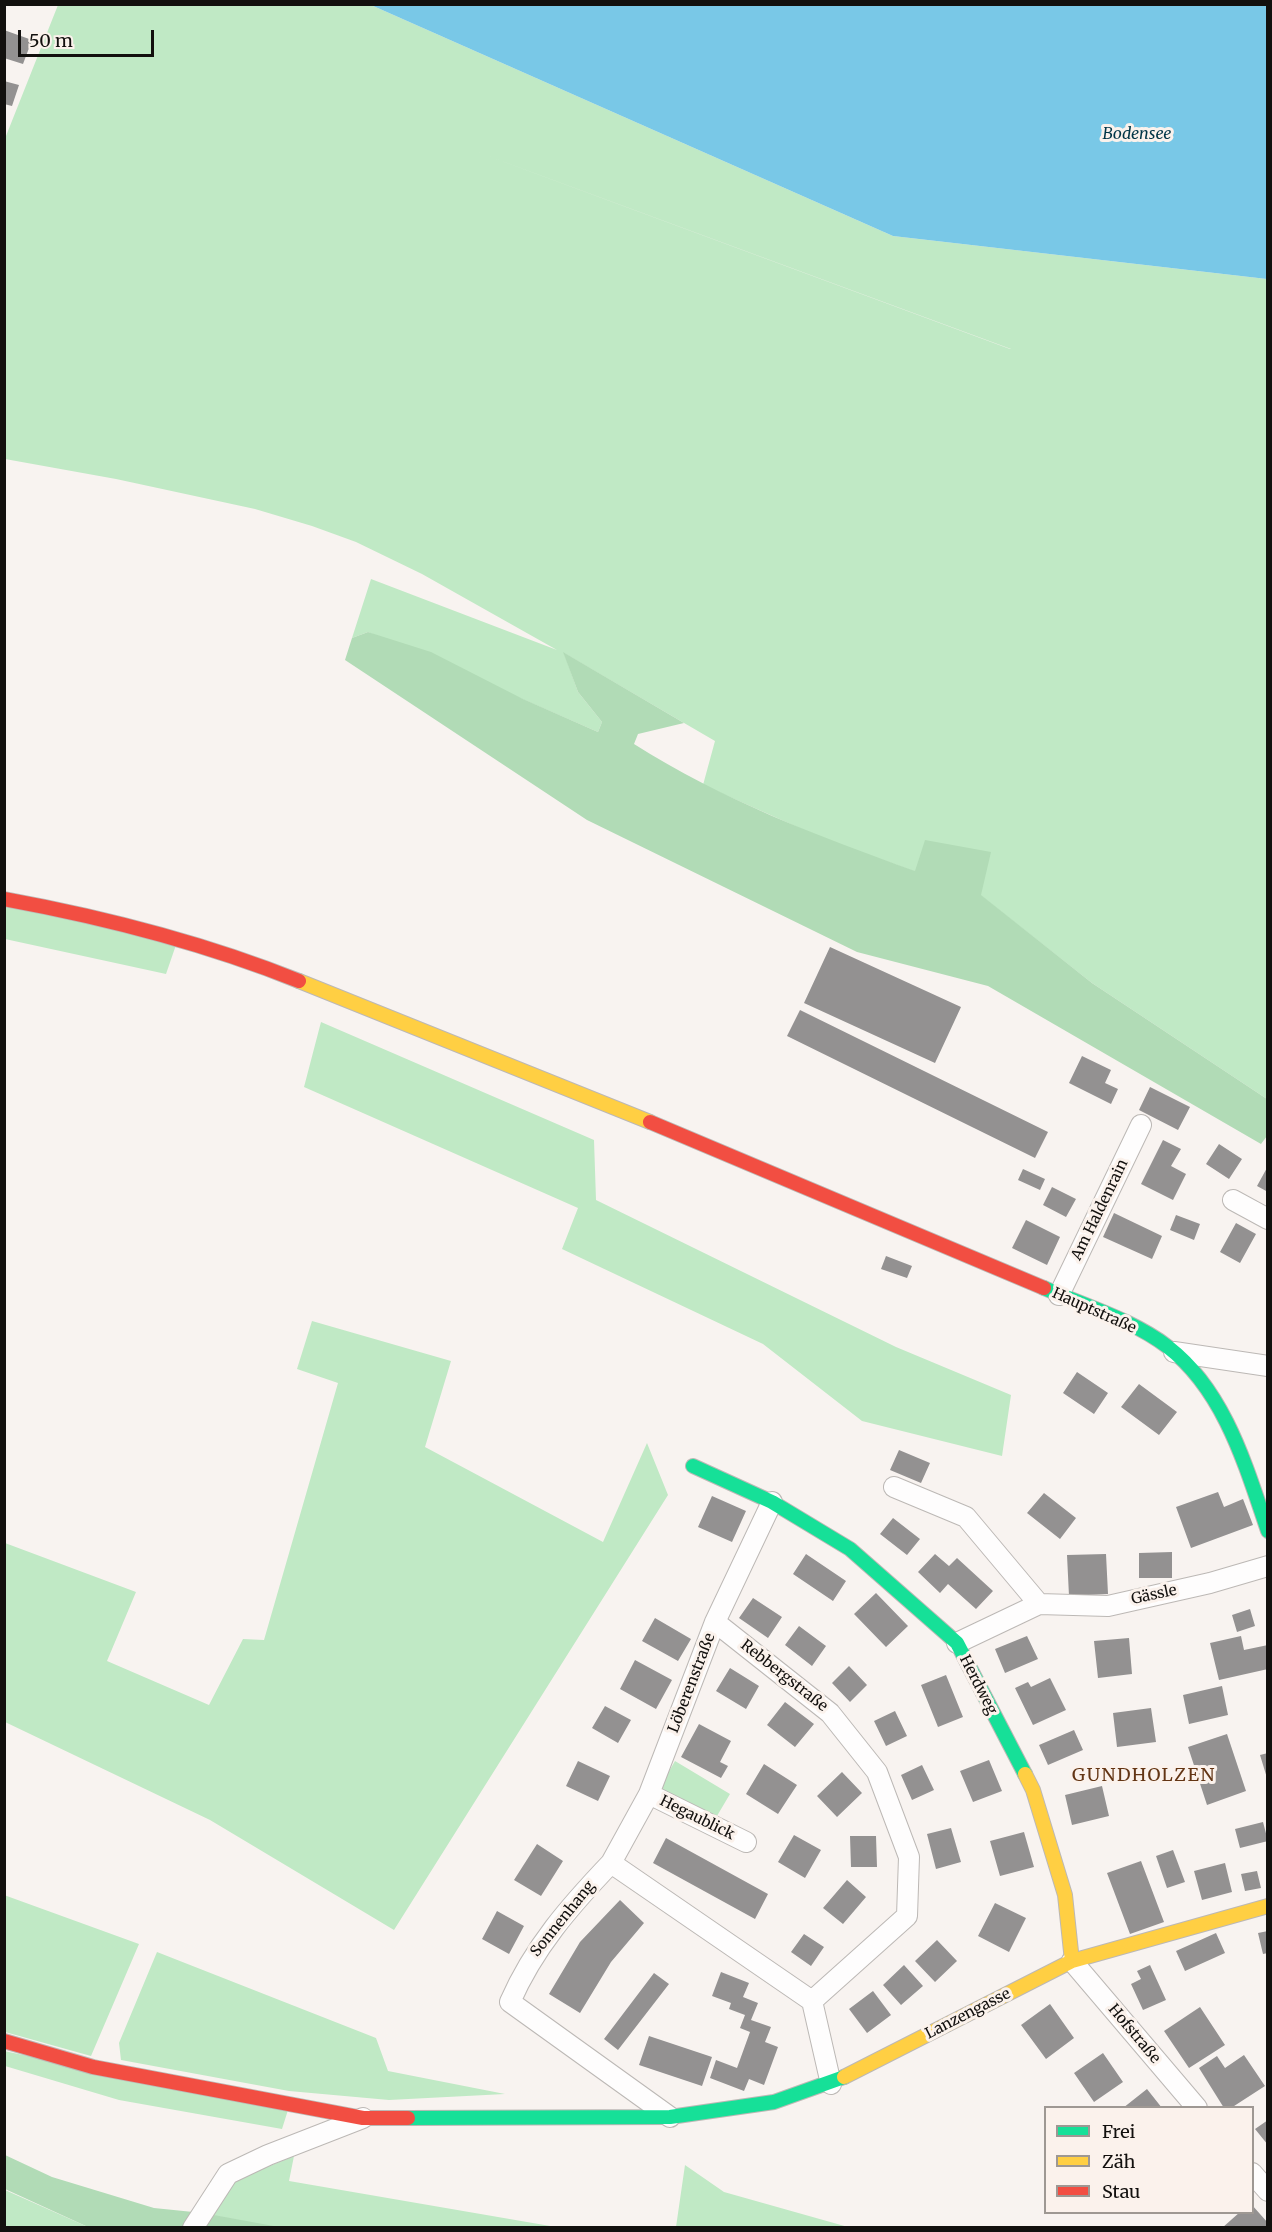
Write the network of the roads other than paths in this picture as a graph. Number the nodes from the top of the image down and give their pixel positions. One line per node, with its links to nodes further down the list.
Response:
1 (4, 899): 5 (street, Hauptstraße)
2 (1141, 1125): 5 (street, Am Haldenrain)
3 (1233, 1200): 4 (street)
4 (1268, 1219)
5 (1059, 1295): 6 (street, Hauptstraße)
6 (1174, 1352): 7 (street); 11 (street, Hauptstraße)
7 (1268, 1366)
8 (693, 1466): 10 (street, Herdweg)
9 (894, 1487): 13 (street)
10 (772, 1502): 14 (street, Löberenstraße); 15 (street, Herdweg)
11 (1268, 1531)
12 (1268, 1566): 13 (street, Gässle)
13 (1039, 1604): 15 (street, Gässle)
14 (715, 1622): 16 (street, Löberenstraße); 21 (street, Rebbergstraße)
15 (957, 1643): 20 (street, Herdweg)
16 (649, 1794): 17 (street, Hegaublick); 18 (street, Löberenstraße)
17 (746, 1842)
18 (611, 1863): 21 (street); 25 (street, Sonnenhang)
19 (1268, 1906): 20 (street, Lanzengasse)
20 (1072, 1961): 23 (street, Lanzengasse); 24 (street, Hofstraße)
21 (812, 2001): 23 (street)
22 (4, 2040): 26 (street, Lanzengasse)
23 (831, 2084): 25 (street, Lanzengasse)
24 (1195, 2106)
25 (670, 2116): 26 (street, Lanzengasse)
26 (363, 2118): 29 (street)
27 (1254, 2175): 28 (street)
28 (1268, 2191)
29 (193, 2228)

